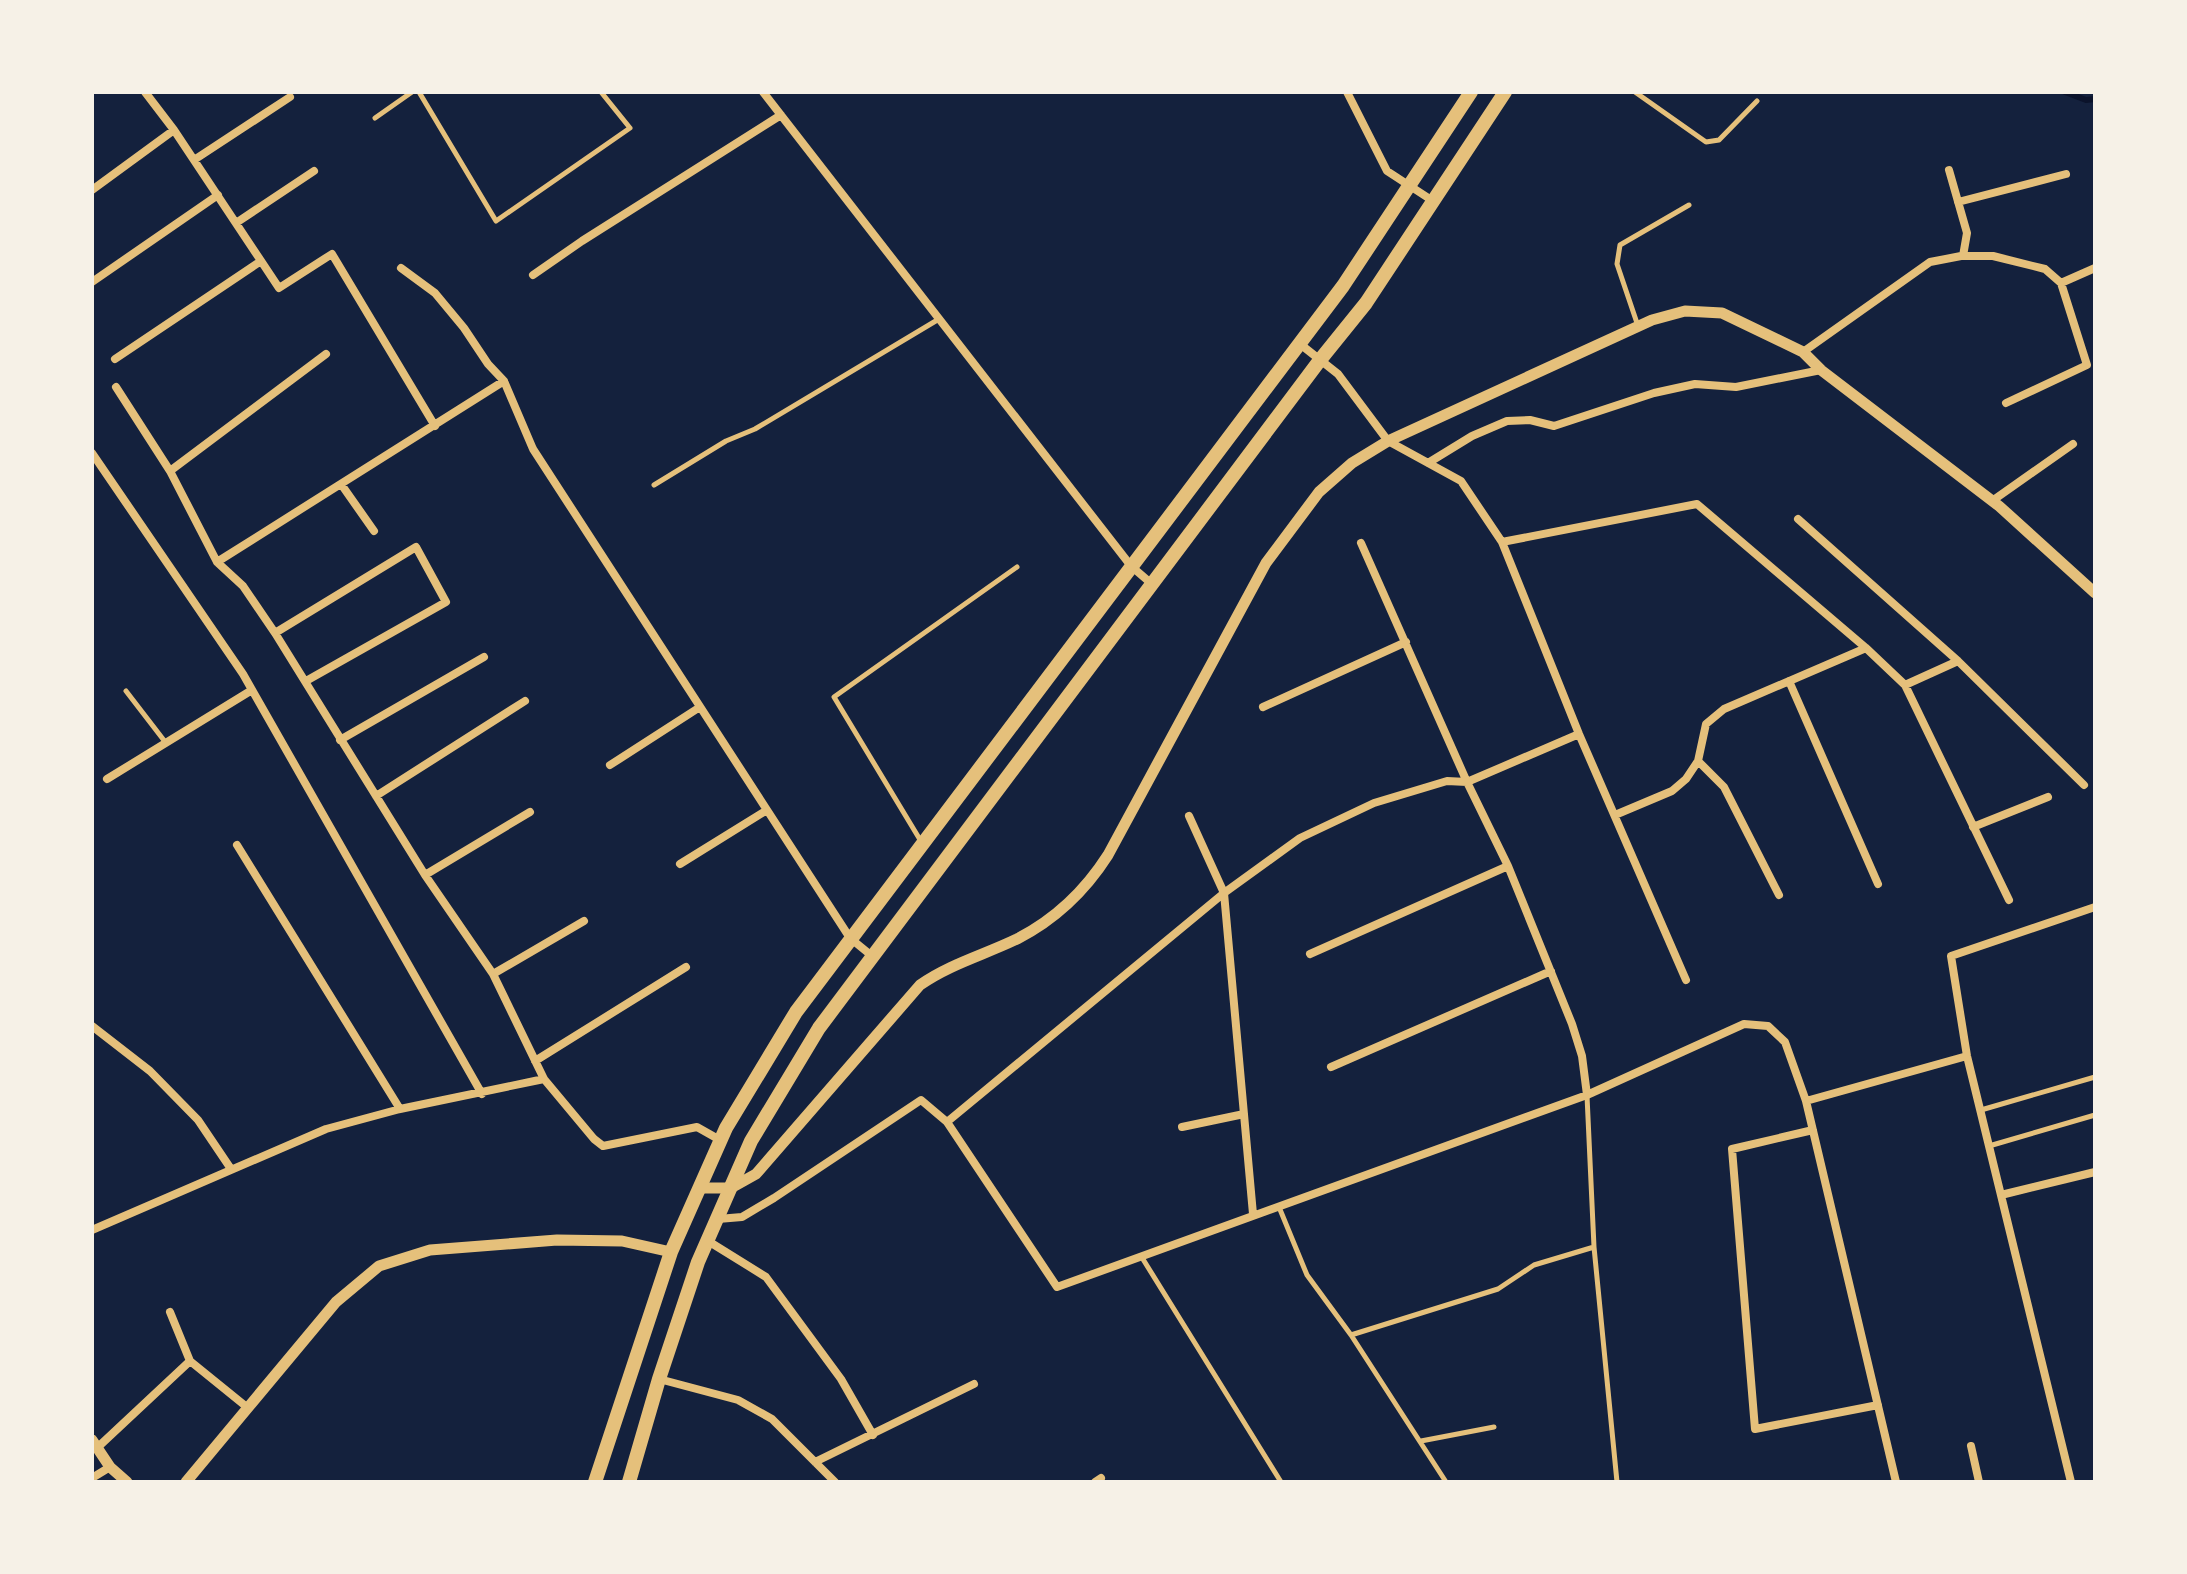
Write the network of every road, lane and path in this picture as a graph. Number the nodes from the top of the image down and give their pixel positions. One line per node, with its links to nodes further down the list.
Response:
1 (145, 92): 14 (street)
2 (412, 92): 13 (lane)
3 (419, 92): 4 (lane)
4 (601, 92)
5 (763, 92): 12 (street)
6 (1347, 92): 19 (street)
7 (1505, 92): 22 (main road)
8 (1635, 92): 11 (lane)
9 (1465, 95): 19 (main road)
10 (290, 97): 15 (street)
11 (1757, 101)
12 (781, 115): 30 (street); 33 (street)
13 (375, 118)
14 (174, 130): 15 (street); 20 (street)
15 (194, 160): 21 (street)
16 (1949, 170): 23 (street)
17 (314, 171): 25 (street)
18 (2066, 174): 23 (street)
19 (1409, 186): 22 (street); 35 (main road)
20 (92, 190)
21 (218, 195): 25 (street); 31 (street)
22 (1433, 201): 39 (main road)
23 (1958, 202): 26 (street)
24 (1689, 205): 34 (lane)
25 (236, 223): 27 (street)
26 (1963, 256): 32 (street); 36 (street)
27 (261, 261): 38 (street); 44 (street)
28 (401, 268): 41 (street)
29 (2095, 268): 32 (street)
30 (533, 275)
31 (92, 282)
32 (2061, 283): 43 (street)
33 (940, 318): 51 (lane); 58 (street)
34 (1638, 327): 36 (street); 45 (street)
35 (1300, 344): 39 (street); 58 (main road)
36 (1803, 352): 40 (street)
37 (326, 354): 49 (street)
38 (115, 359)
39 (1320, 360): 45 (street); 60 (main road)
40 (1821, 370): 48 (street); 52 (street)
41 (504, 381): 44 (street); 73 (street)
42 (116, 387): 49 (street)
43 (2006, 403)
44 (435, 426): 50 (street)
45 (1388, 441): 48 (street); 129 (street)
46 (2073, 444): 52 (street)
47 (92, 453): 70 (street)
48 (1428, 463): 55 (street)
49 (170, 471): 57 (street)
50 (341, 484): 54 (street); 57 (street)
51 (654, 485)
52 (1992, 501): 61 (street)
53 (1798, 519): 66 (street)
54 (374, 531)
55 (1502, 542): 64 (street); 75 (street)
56 (1361, 543): 63 (street)
57 (217, 562): 62 (street)
58 (1131, 566): 60 (street); 90 (main road)
59 (1017, 567): 90 (lane)
60 (1153, 585): 103 (main road)
61 (2095, 593)
62 (275, 633): 67 (street); 67 (street)
63 (1406, 642): 74 (street); 81 (street)
64 (1866, 648): 68 (street); 69 (street)
65 (484, 657): 76 (street)
66 (1958, 661): 69 (street); 82 (street)
67 (306, 681): 76 (street)
68 (1789, 681): 78 (street); 95 (street)
69 (1905, 685): 89 (street)
70 (252, 690): 77 (street); 114 (street)
71 (126, 691): 77 (lane)
72 (525, 701): 83 (street)
73 (700, 707): 79 (street); 85 (street)
74 (1263, 707)
75 (1579, 734): 81 (street); 87 (street)
76 (340, 740): 83 (street)
77 (166, 743): 80 (street)
78 (1698, 761): 87 (street); 97 (street)
79 (610, 765)
80 (107, 779)
81 (1467, 782): 93 (street); 96 (street)
82 (2084, 785)
83 (376, 796): 94 (street)
84 (2048, 797): 89 (street)
85 (767, 810): 92 (street); 101 (street)
86 (530, 812): 94 (street)
87 (1615, 815): 107 (street)
88 (1189, 816): 96 (street)
89 (1973, 827): 98 (street)
90 (923, 844): 101 (main road)
91 (237, 845): 117 (street)
92 (680, 864)
93 (1508, 866): 102 (street); 105 (street)
94 (425, 875): 106 (street)
95 (1878, 884)
96 (1224, 893): 119 (street); 121 (street)
97 (1779, 895)
98 (2009, 900)
99 (2095, 907): 109 (street)
100 (584, 921): 106 (street)
101 (850, 938): 103 (street); 124 (main road)
102 (1310, 954)
103 (872, 956): 129 (main road)
104 (686, 967): 110 (street)
105 (1551, 971): 111 (street); 115 (street)
106 (493, 974): 110 (street)
107 (1686, 980)
108 (92, 1026): 126 (street)
109 (1967, 1056): 116 (street); 118 (street)
110 (535, 1061): 113 (street)
111 (1331, 1067)
112 (2095, 1077): 118 (lane)
113 (544, 1079): 114 (street); 124 (street)
114 (482, 1094): 117 (street)
115 (1587, 1095): 116 (street); 131 (street); 136 (lane)
116 (1806, 1101): 123 (street)
117 (400, 1109): 126 (street)
118 (1981, 1110): 125 (street)
119 (1244, 1114): 122 (street); 132 (street)
120 (2095, 1115): 125 (lane)
121 (947, 1122): 133 (street); 138 (street)
122 (1182, 1127)
123 (1813, 1130): 144 (street); 144 (street)
124 (720, 1140): 128 (main road)
125 (1989, 1146): 130 (street)
126 (231, 1169): 134 (street)
127 (2095, 1172): 130 (street)
128 (701, 1188): 129 (street); 137 (main road)
129 (731, 1188): 133 (main road)
130 (2001, 1195): 164 (street)
131 (1278, 1205): 132 (street); 140 (lane)
132 (1253, 1214): 138 (street)
133 (718, 1219): 135 (main road)
134 (92, 1230)
135 (708, 1241): 142 (main road); 147 (street)
136 (1594, 1247): 140 (lane); 161 (lane)
137 (671, 1252): 145 (street); 156 (main road)
138 (1140, 1255): 159 (lane)
139 (170, 1312): 141 (street)
140 (1351, 1335): 148 (lane)
141 (190, 1361): 145 (street); 149 (street)
142 (659, 1379): 151 (street); 157 (main road)
143 (974, 1384): 147 (street)
144 (1878, 1405): 162 (street)
145 (248, 1408): 155 (street)
146 (1494, 1427): 148 (lane)
147 (873, 1435): 151 (street)
148 (1421, 1441): 160 (lane)
149 (95, 1444): 152 (street)
150 (1971, 1446): 163 (street)
151 (815, 1462): 158 (street)
152 (110, 1467): 153 (street); 154 (street)
153 (92, 1478)
154 (127, 1482)
155 (186, 1482)
156 (595, 1482)
157 (629, 1482)
158 (835, 1482)
159 (1281, 1482)
160 (1446, 1482)
161 (1617, 1482)
162 (1896, 1482)
163 (1979, 1482)
164 (2071, 1482)

